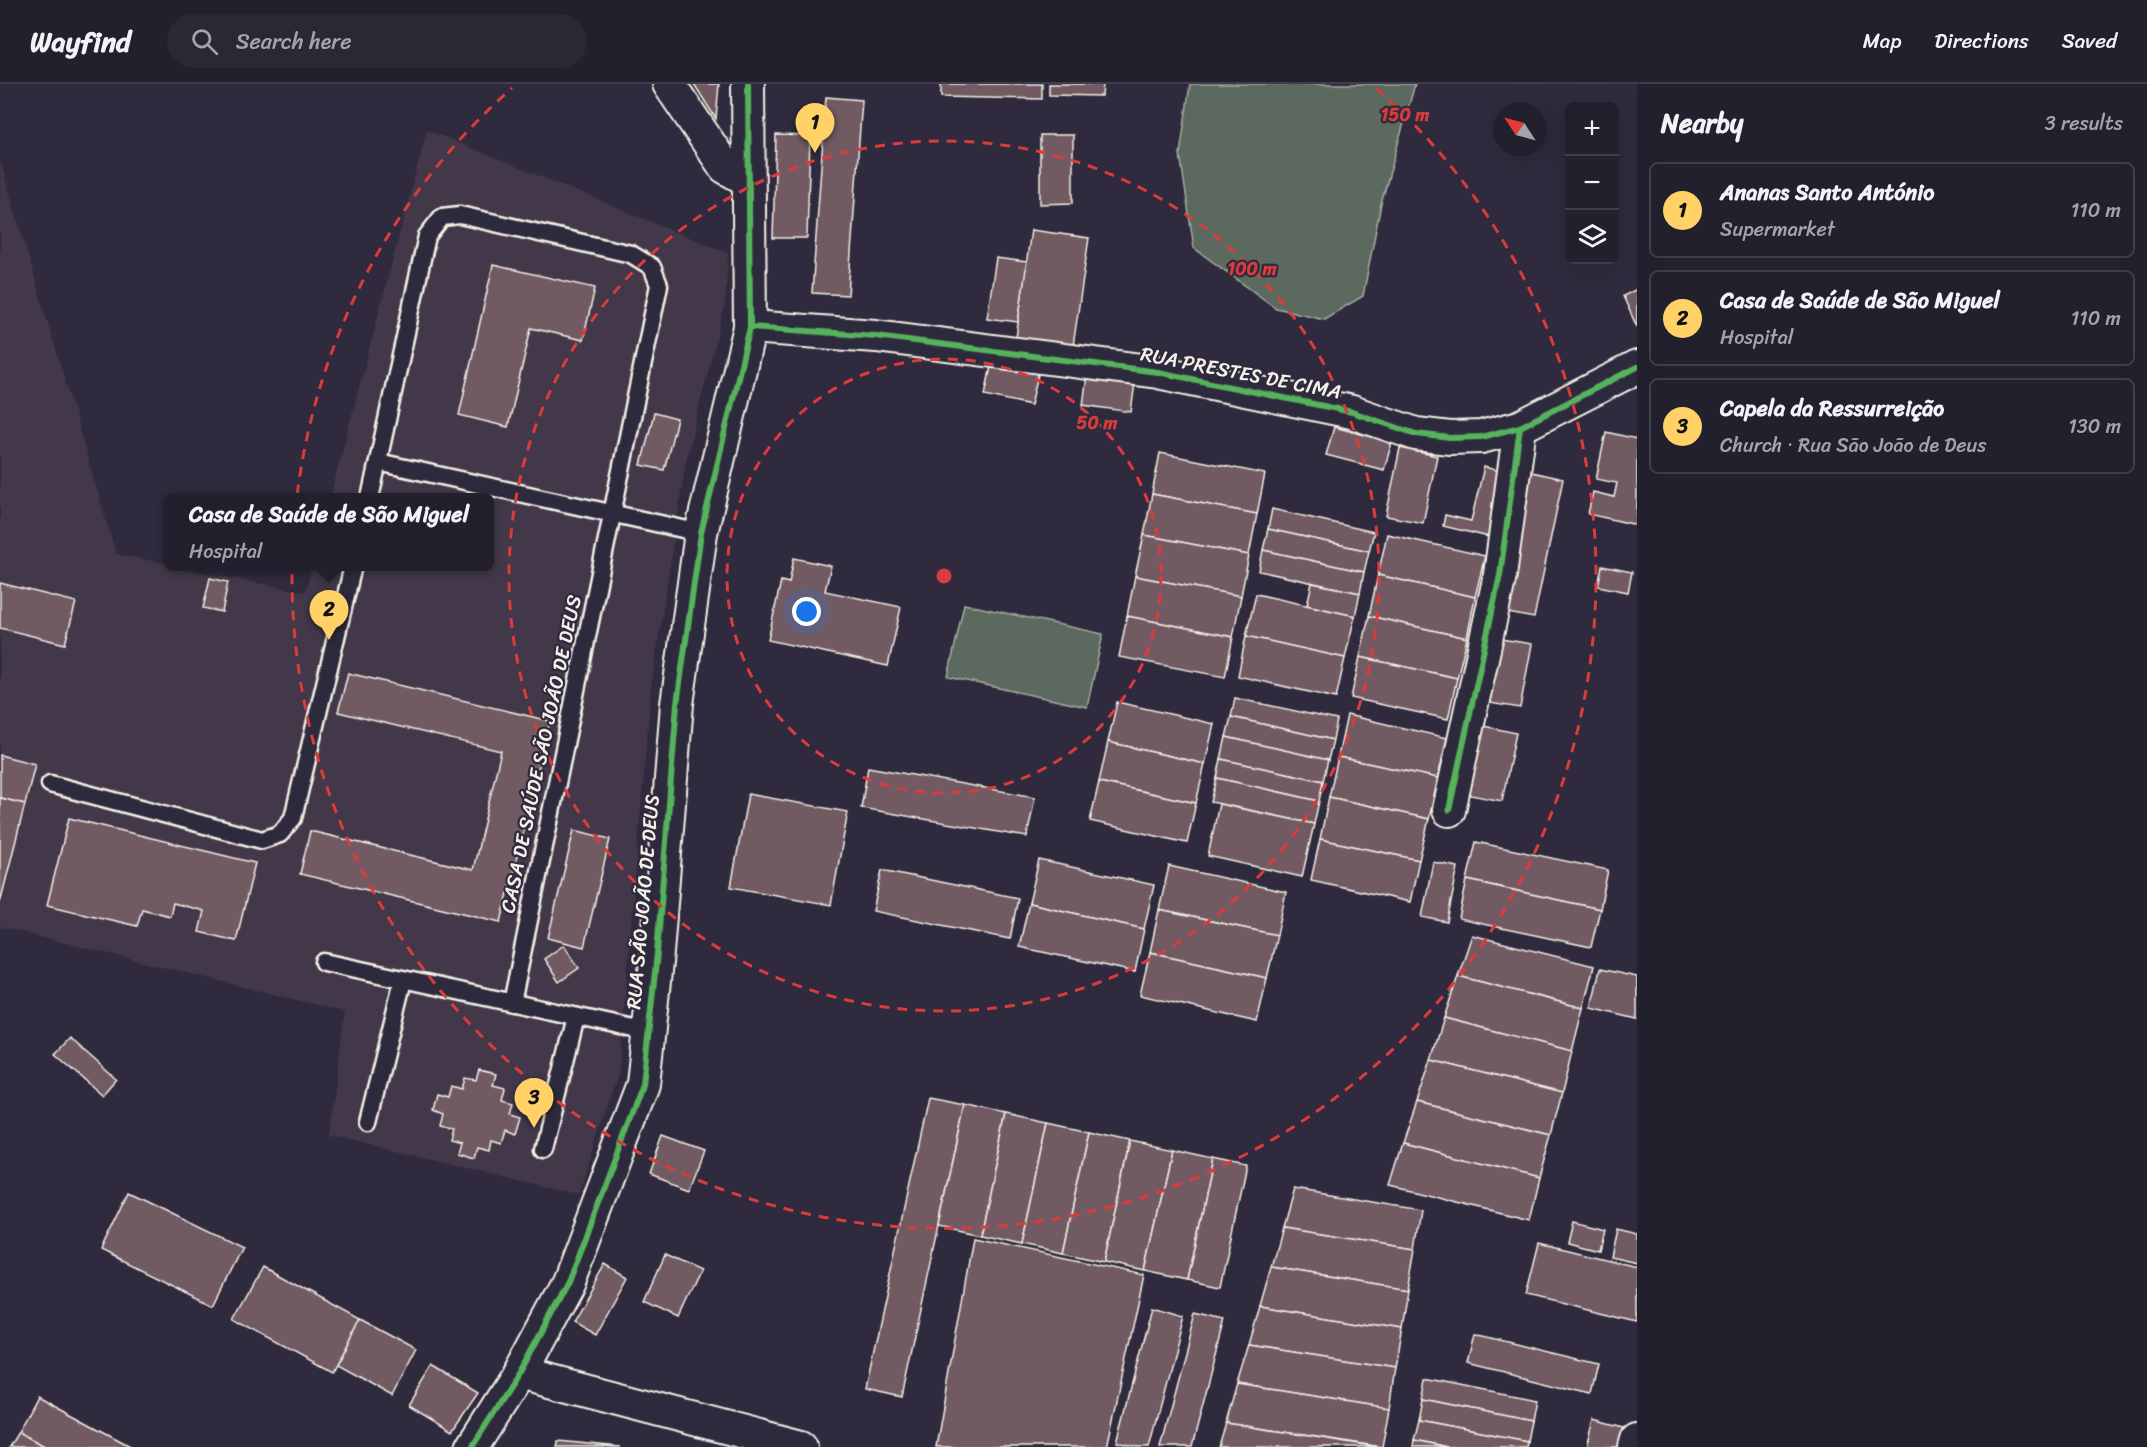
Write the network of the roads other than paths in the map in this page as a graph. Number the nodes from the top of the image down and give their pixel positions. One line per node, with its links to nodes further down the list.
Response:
1 (669, 84): 3 (street)
2 (748, 84): 3 (street, RUA SÃO JOÃO DE DEUS)
3 (748, 180): 4 (street, RUA SÃO JOÃO DE DEUS)
4 (750, 327): 6 (street, RUA PRESTES DE CIMA); 10 (street, RUA SÃO JOÃO DE DEUS)
5 (1637, 368): 6 (street, RUA PRESTES DE CIMA)
6 (1520, 427): 13 (street)
7 (378, 462): 8 (lane, CASA DE SAÚDE SÃO JOÃO DE DEUS); 9 (lane); 9 (lane, CASA DE SAÚDE SÃO JOÃO DE DEUS)
8 (371, 493)
9 (612, 513): 10 (lane); 16 (lane, CASA DE SAÚDE SÃO JOÃO DE DEUS)
10 (701, 533): 18 (street, RUA SÃO JOÃO DE DEUS)
11 (352, 571): 12 (lane)
12 (50, 784)
13 (1449, 810)
14 (324, 962): 15 (lane)
15 (404, 980): 16 (lane); 19 (lane)
16 (512, 1003): 17 (lane)
17 (576, 1017): 18 (lane); 20 (lane)
18 (648, 1032): 21 (street, RUA SÃO JOÃO DE DEUS)
19 (368, 1122)
20 (543, 1149)
21 (519, 1372): 23 (street, RUA SÃO JOÃO DE DEUS); 24 (street)
22 (1637, 1440): 25 (street)
23 (472, 1447)
24 (801, 1447)
25 (1635, 1447)

